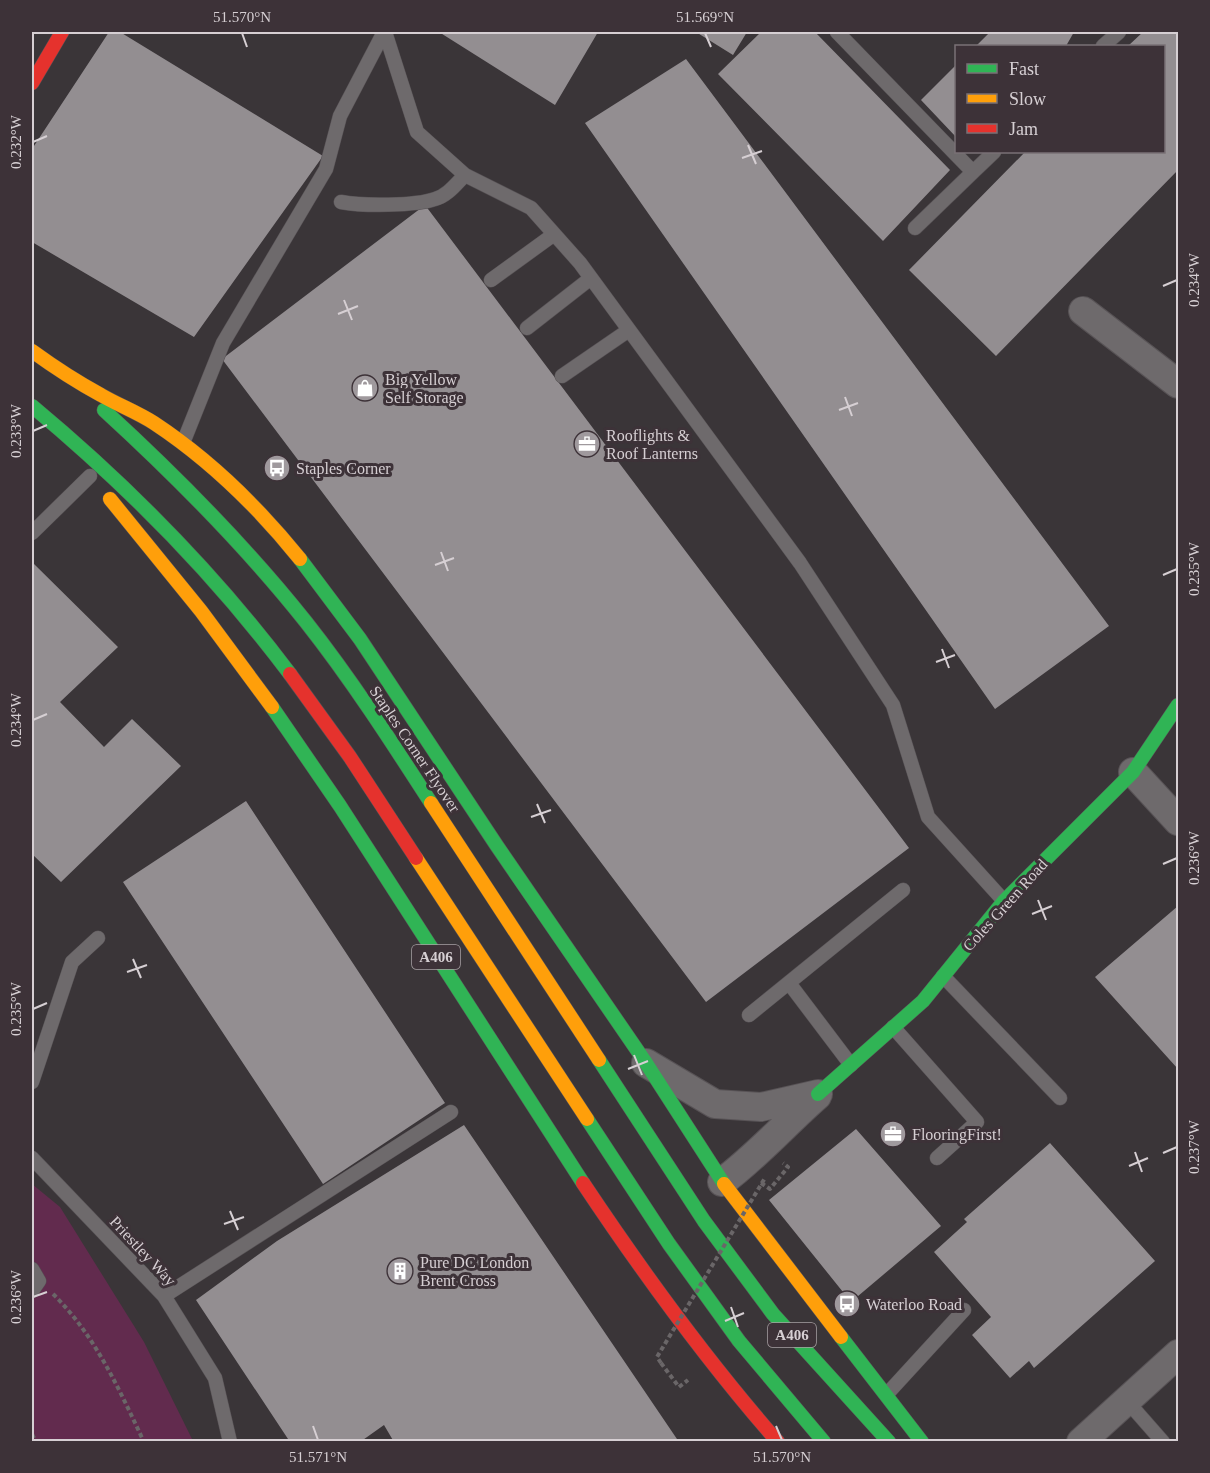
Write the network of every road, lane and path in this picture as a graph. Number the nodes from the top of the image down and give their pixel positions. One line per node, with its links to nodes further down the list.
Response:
1 (62, 32): 6 (main road)
2 (385, 32): 9 (lane); 23 (lane)
3 (837, 32): 8 (lane)
4 (1119, 32): 5 (lane)
5 (1104, 45)
6 (32, 83)
7 (993, 153): 8 (lane)
8 (973, 172): 11 (lane)
9 (465, 176): 10 (lane); 12 (lane)
10 (341, 202)
11 (915, 228)
12 (553, 235): 13 (lane); 14 (lane)
13 (591, 278): 16 (lane); 17 (lane)
14 (491, 280)
15 (1083, 311): 20 (street)
16 (527, 328)
17 (629, 330): 19 (lane); 30 (lane)
18 (32, 351): 23 (main road, A406); 59 (main road, Staples Corner Flyover / A406)
19 (562, 376)
20 (1179, 384)
21 (32, 406): 58 (main road, A406)
22 (32, 418): 24 (main road, A406)
23 (183, 443): 36 (main road, A406)
24 (90, 476): 25 (lane); 57 (main road, A406)
25 (32, 533)
26 (1179, 705): 27 (main road, Coles Green Road)
27 (1133, 772): 28 (street); 30 (main road, Coles Green Road)
28 (1179, 821)
29 (903, 890): 33 (lane)
30 (1004, 901): 32 (main road, Coles Green Road)
31 (98, 938): 38 (lane)
32 (943, 976): 35 (main road, Coles Green Road); 40 (lane)
33 (789, 983): 34 (lane); 37 (lane)
34 (749, 1015)
35 (893, 1027): 37 (main road, Coles Green Road); 43 (lane)
36 (646, 1063): 39 (street, Coles Green Road); 45 (main road, A406)
37 (851, 1065): 39 (main road, Coles Green Road)
38 (32, 1082)
39 (818, 1094): 45 (street, Coles Green Road)
40 (1060, 1098)
41 (451, 1112): 47 (lane)
42 (32, 1158): 47 (lane, Priestley Way)
43 (937, 1158)
44 (765, 1178): 50 (path, bridge)
45 (722, 1182): 51 (main road, A406)
46 (34, 1280): 55 (path)
47 (164, 1296): 56 (lane, Priestley Way)
48 (964, 1310): 51 (lane)
49 (1179, 1354): 52 (street)
50 (685, 1376)
51 (887, 1394): 60 (main road, A406)
52 (1126, 1401): 61 (street); 62 (lane)
53 (32, 1434): 54 (path)
54 (36, 1442)
55 (144, 1442)
56 (230, 1442)
57 (778, 1442)
58 (824, 1442)
59 (889, 1442)
60 (922, 1442)
61 (1081, 1442)
62 (1163, 1442)

